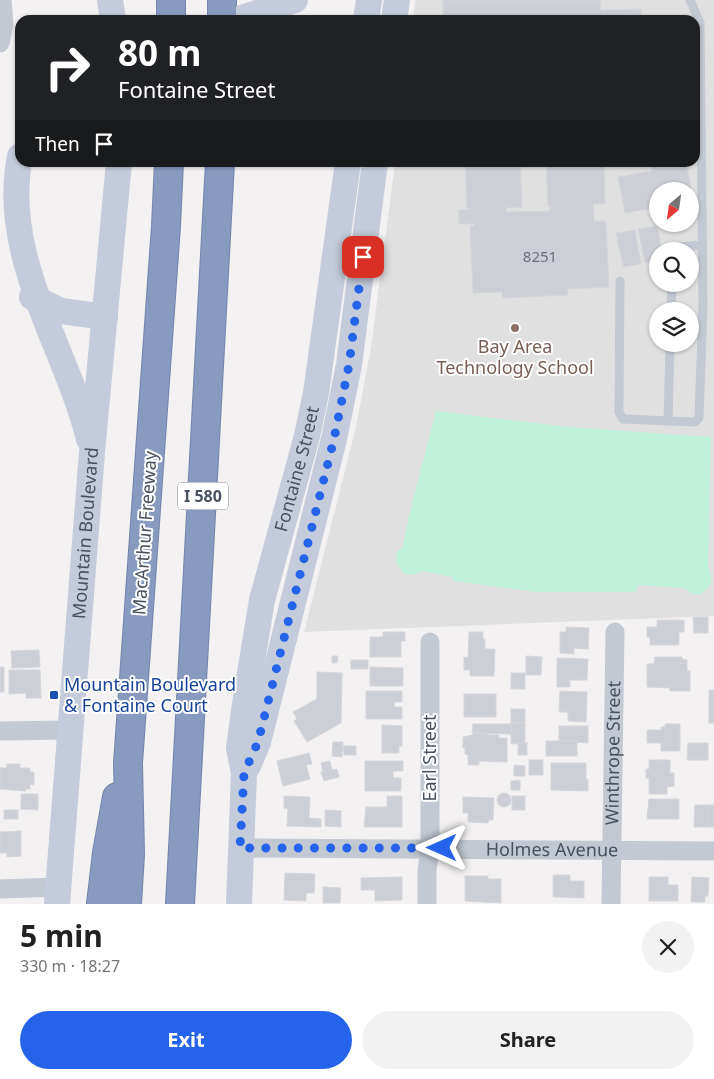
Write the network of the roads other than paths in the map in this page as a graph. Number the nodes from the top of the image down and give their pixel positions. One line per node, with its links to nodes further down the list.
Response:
1 (2, 0): 17 (street)
2 (110, 0): 9 (street)
3 (171, 0): 10 (highway)
4 (222, 0): 11 (highway)
5 (295, 0): 12 (street)
6 (368, 0): 13 (street)
7 (397, 0): 14 (street)
8 (690, 0): 15 (lane)
9 (112, 15)
10 (171, 15)
11 (222, 15)
12 (251, 15)
13 (366, 15)
14 (395, 15)
15 (697, 15)
16 (700, 23): 25 (lane)
17 (0, 43)
18 (17, 167): 27 (street)
19 (119, 167): 28 (street, Mountain Boulevard)
20 (169, 167): 36 (highway, MacArthur Freeway)
21 (220, 167): 38 (highway, I 580)
22 (347, 167): 37 (street, Fontaine Street)
23 (374, 167): 37 (street, Fontaine Street)
24 (699, 246): 25 (lane)
25 (702, 246): 30 (lane)
26 (620, 281): 30 (lane)
27 (32, 297): 28 (street); 31 (street)
28 (105, 317): 31 (street, Mountain Boulevard)
29 (670, 352): 30 (lane)
30 (668, 421)
31 (92, 452): 34 (street, Mountain Boulevard)
32 (614, 632): 41 (street, Winthrope Street)
33 (430, 642): 40 (street, Earl Street)
34 (71, 730): 35 (street); 44 (street, Mountain Boulevard)
35 (0, 731)
36 (128, 762): 45 (highway); 46 (highway, MacArthur Freeway)
37 (244, 773): 39 (street, Fontaine Street)
38 (185, 830): 47 (highway, I 580); 48 (highway)
39 (240, 848): 40 (street, Holmes Avenue); 49 (street, Fontaine Street)
40 (430, 848): 41 (street, Holmes Avenue); 50 (street, Earl Street)
41 (611, 850): 42 (street, Holmes Avenue); 51 (street, Winthrope Street)
42 (714, 851)
43 (0, 889): 44 (street)
44 (58, 896)
45 (100, 904)
46 (127, 904)
47 (180, 904)
48 (193, 904)
49 (239, 904)
50 (427, 904)
51 (610, 904)

